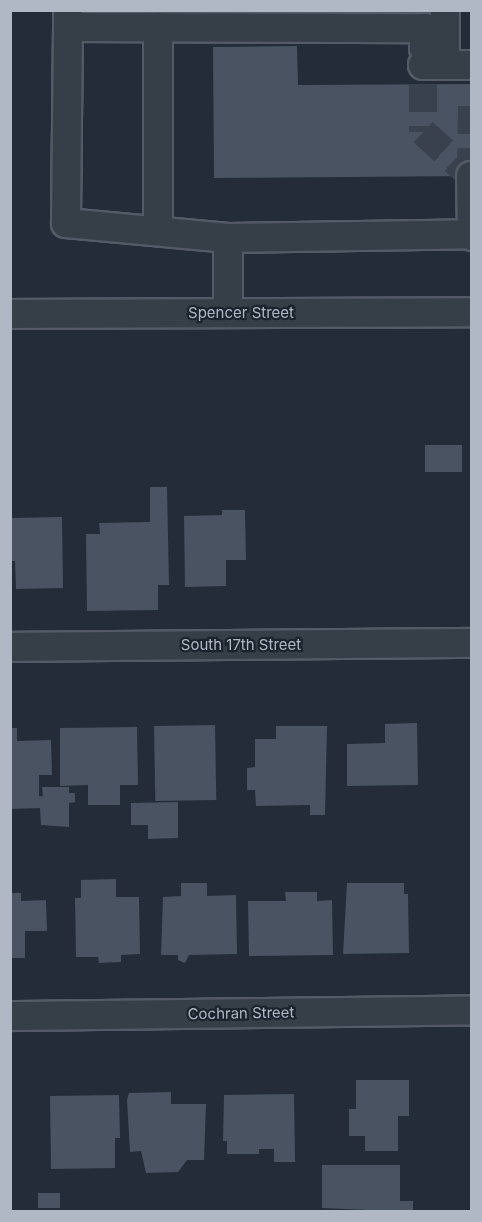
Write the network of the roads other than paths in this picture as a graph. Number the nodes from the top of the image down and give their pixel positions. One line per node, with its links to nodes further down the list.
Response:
1 (445, 10): 4 (street)
2 (68, 19): 3 (street); 6 (street)
3 (158, 27): 4 (street); 6 (street)
4 (439, 63)
5 (471, 176): 7 (street)
6 (158, 231): 8 (street)
7 (471, 235): 8 (street)
8 (228, 238): 10 (street)
9 (471, 312): 10 (street, Spencer Street)
10 (228, 313): 11 (street, Spencer Street)
11 (10, 314)
12 (471, 643): 13 (street, South 17th Street)
13 (10, 647)
14 (471, 1010): 15 (street, Cochran Street)
15 (10, 1016)

